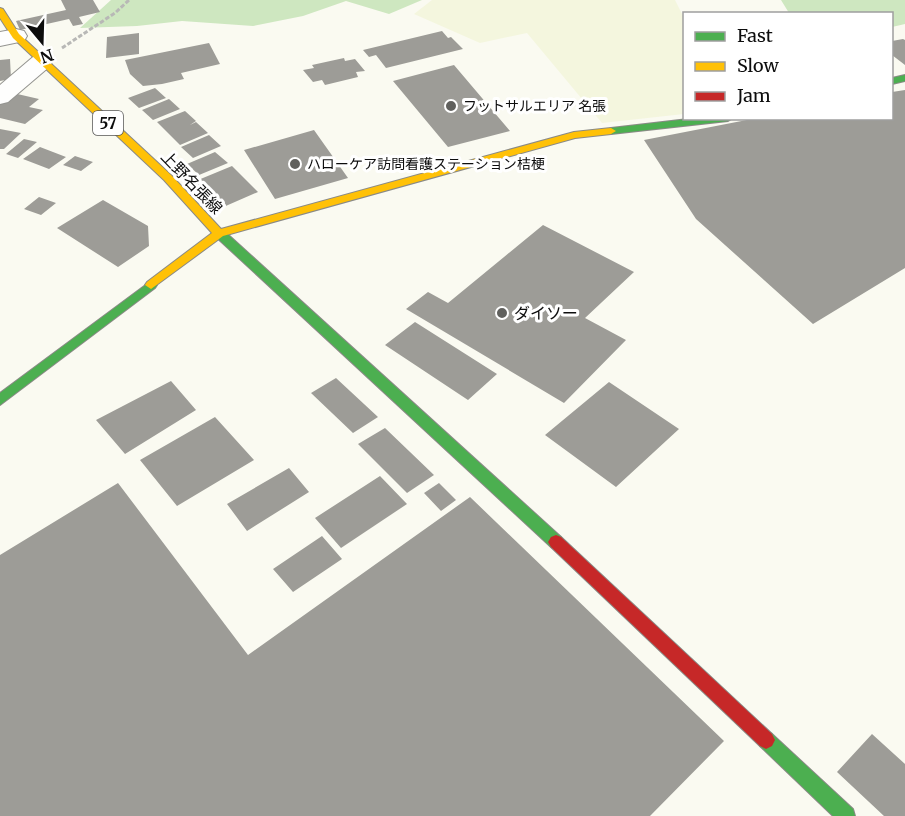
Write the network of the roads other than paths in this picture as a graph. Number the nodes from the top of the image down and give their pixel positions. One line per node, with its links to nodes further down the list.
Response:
1 (4, 24): 2 (street, 上野名張線 / 57)
2 (41, 62): 3 (street); 5 (street, 上野名張線 / 57)
3 (0, 98)
4 (710, 120): 5 (street)
5 (219, 233): 6 (street, 上野名張線); 7 (street)
6 (0, 400)
7 (846, 816)

